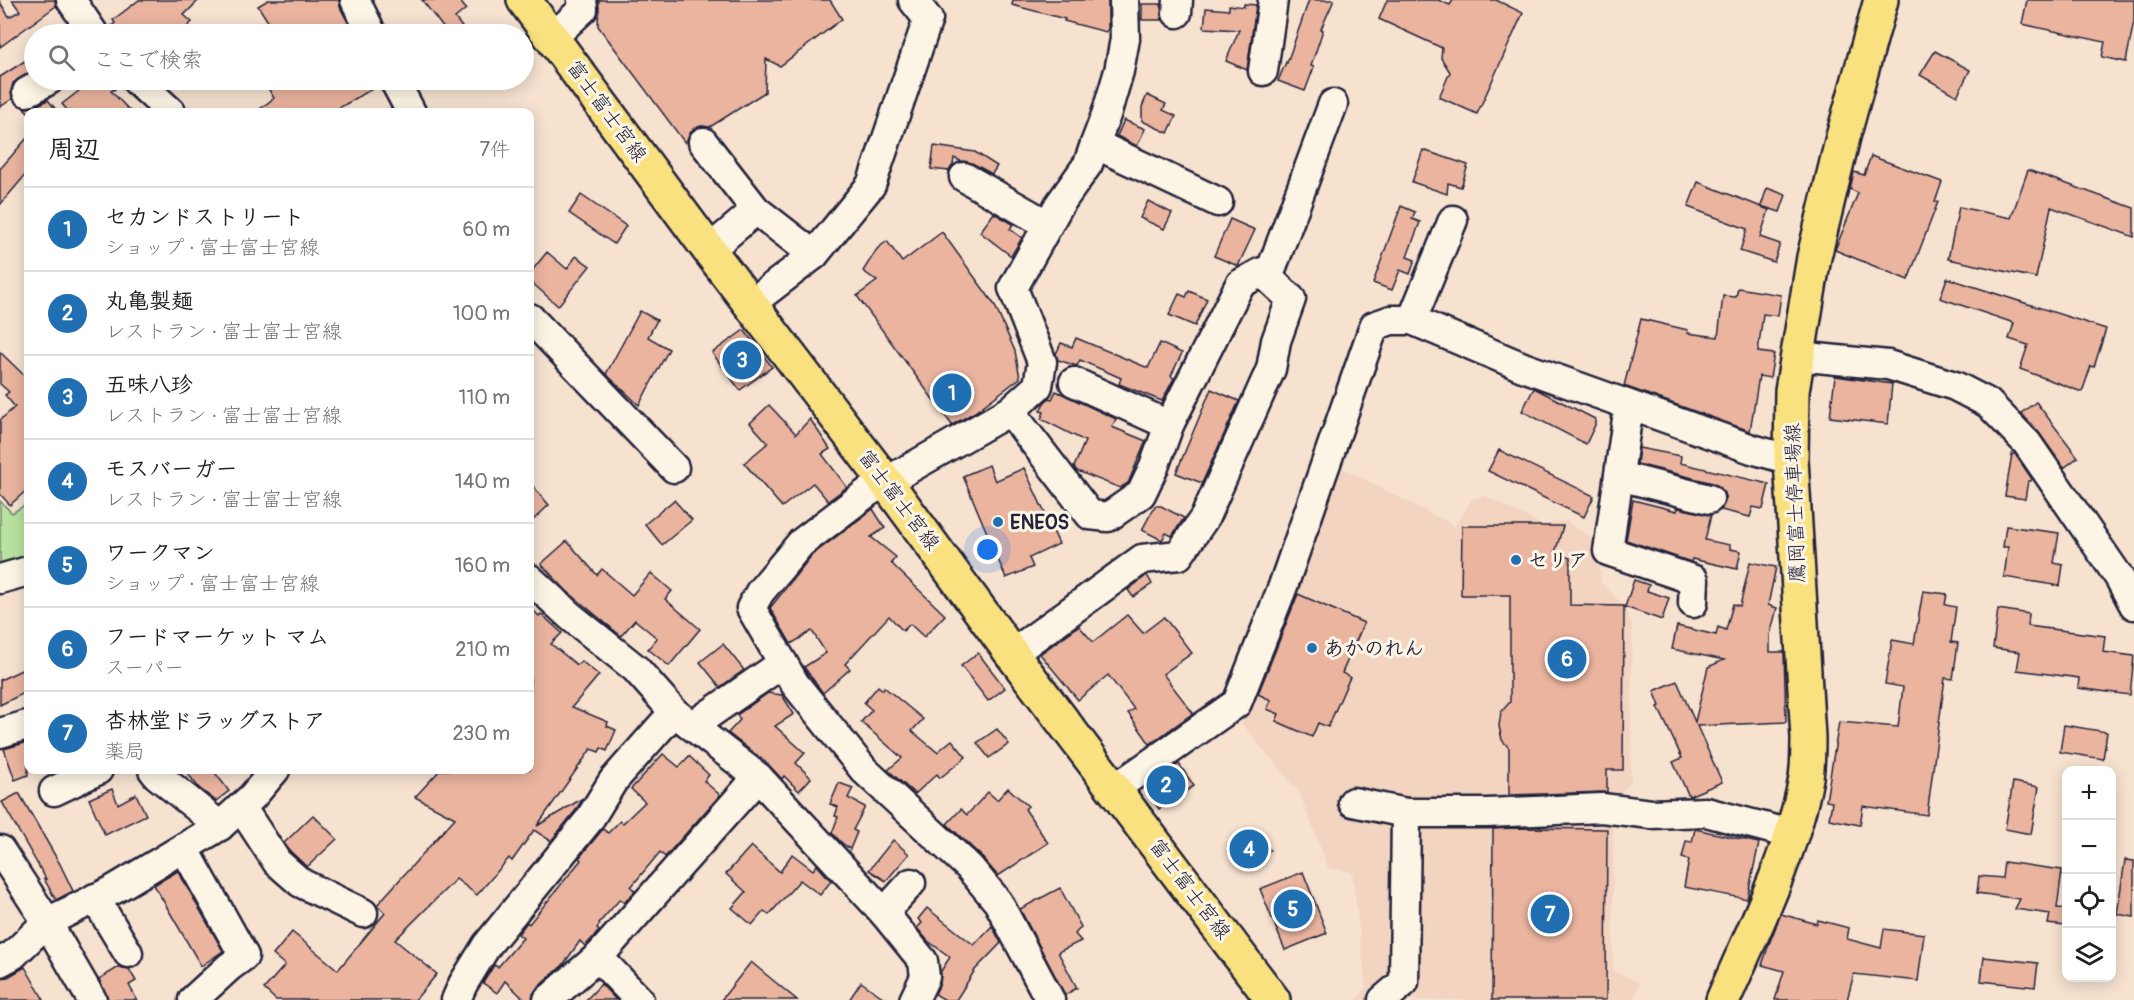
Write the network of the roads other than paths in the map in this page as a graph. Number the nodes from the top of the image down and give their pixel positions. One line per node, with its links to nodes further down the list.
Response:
1 (71, 0): 9 (street)
2 (356, 0): 10 (street)
3 (524, 0): 11 (main road, 富士富士宮線)
4 (582, 0): 11 (street)
5 (914, 0): 26 (street)
6 (1124, 0): 19 (street)
7 (1273, 0): 12 (street)
8 (1881, 0): 31 (main road, 鷹岡富士停車場線)
9 (87, 24)
10 (367, 24)
11 (553, 37): 25 (main road, 富士富士宮線)
12 (1263, 71)
13 (147, 90): 16 (street)
14 (399, 90): 17 (street)
15 (1333, 104): 27 (street)
16 (167, 108)
17 (409, 108)
18 (703, 142): 22 (street)
19 (1095, 144): 21 (street); 24 (street)
20 (964, 177): 24 (street)
21 (1218, 202)
22 (756, 210): 25 (street); 26 (street)
23 (1453, 220): 29 (street)
24 (1048, 225): 34 (street)
25 (709, 250): 28 (main road, 富士富士宮線)
26 (814, 255): 28 (street)
27 (1268, 278): 35 (street); 46 (street)
28 (750, 304): 39 (main road, 富士富士宮線)
29 (1412, 320): 33 (street); 55 (street)
30 (534, 322): 37 (street)
31 (1797, 356): 36 (main road, 鷹岡富士停車場線); 45 (street)
32 (1074, 382): 35 (street)
33 (1629, 405): 36 (street); 38 (street)
34 (1011, 411): 35 (street); 39 (street)
35 (1170, 424)
36 (1791, 460): 61 (main road, 鷹岡富士停車場線)
37 (674, 468)
38 (1619, 476): 40 (street); 44 (street)
39 (886, 482): 46 (main road, 富士富士宮線); 47 (street)
40 (1709, 499)
41 (24, 572): 42 (street)
42 (0, 579)
43 (534, 583): 48 (street)
44 (1693, 603)
45 (2134, 604)
46 (1012, 654): 55 (main road, 富士富士宮線)
47 (783, 663): 48 (street); 78 (street)
48 (683, 719): 54 (street); 74 (street)
49 (24, 726): 50 (street)
50 (0, 734)
51 (90, 774): 56 (street)
52 (156, 774): 60 (street)
53 (272, 774): 58 (street)
54 (758, 777): 67 (street); 70 (street)
55 (1114, 789): 79 (main road, 富士富士宮線)
56 (54, 791)
57 (1353, 802): 59 (street)
58 (241, 807): 60 (street); 66 (street)
59 (1406, 813): 61 (street); 80 (street)
60 (220, 826): 62 (street)
61 (1791, 834): 81 (main road, 鷹岡富士停車場線)
62 (184, 848): 65 (street); 73 (street)
63 (0, 850): 68 (street)
64 (911, 883): 67 (street)
65 (95, 898): 68 (street); 69 (street)
66 (363, 913)
67 (884, 913): 77 (street)
68 (47, 922): 71 (street); 72 (street)
69 (128, 952)
70 (598, 957): 75 (street); 76 (street)
71 (0, 962)
72 (92, 1000)
73 (193, 1000)
74 (456, 1000)
75 (548, 1000)
76 (639, 1000)
77 (914, 1000)
78 (1050, 1000)
79 (1273, 1000)
80 (1383, 1000)
81 (1723, 1000)

